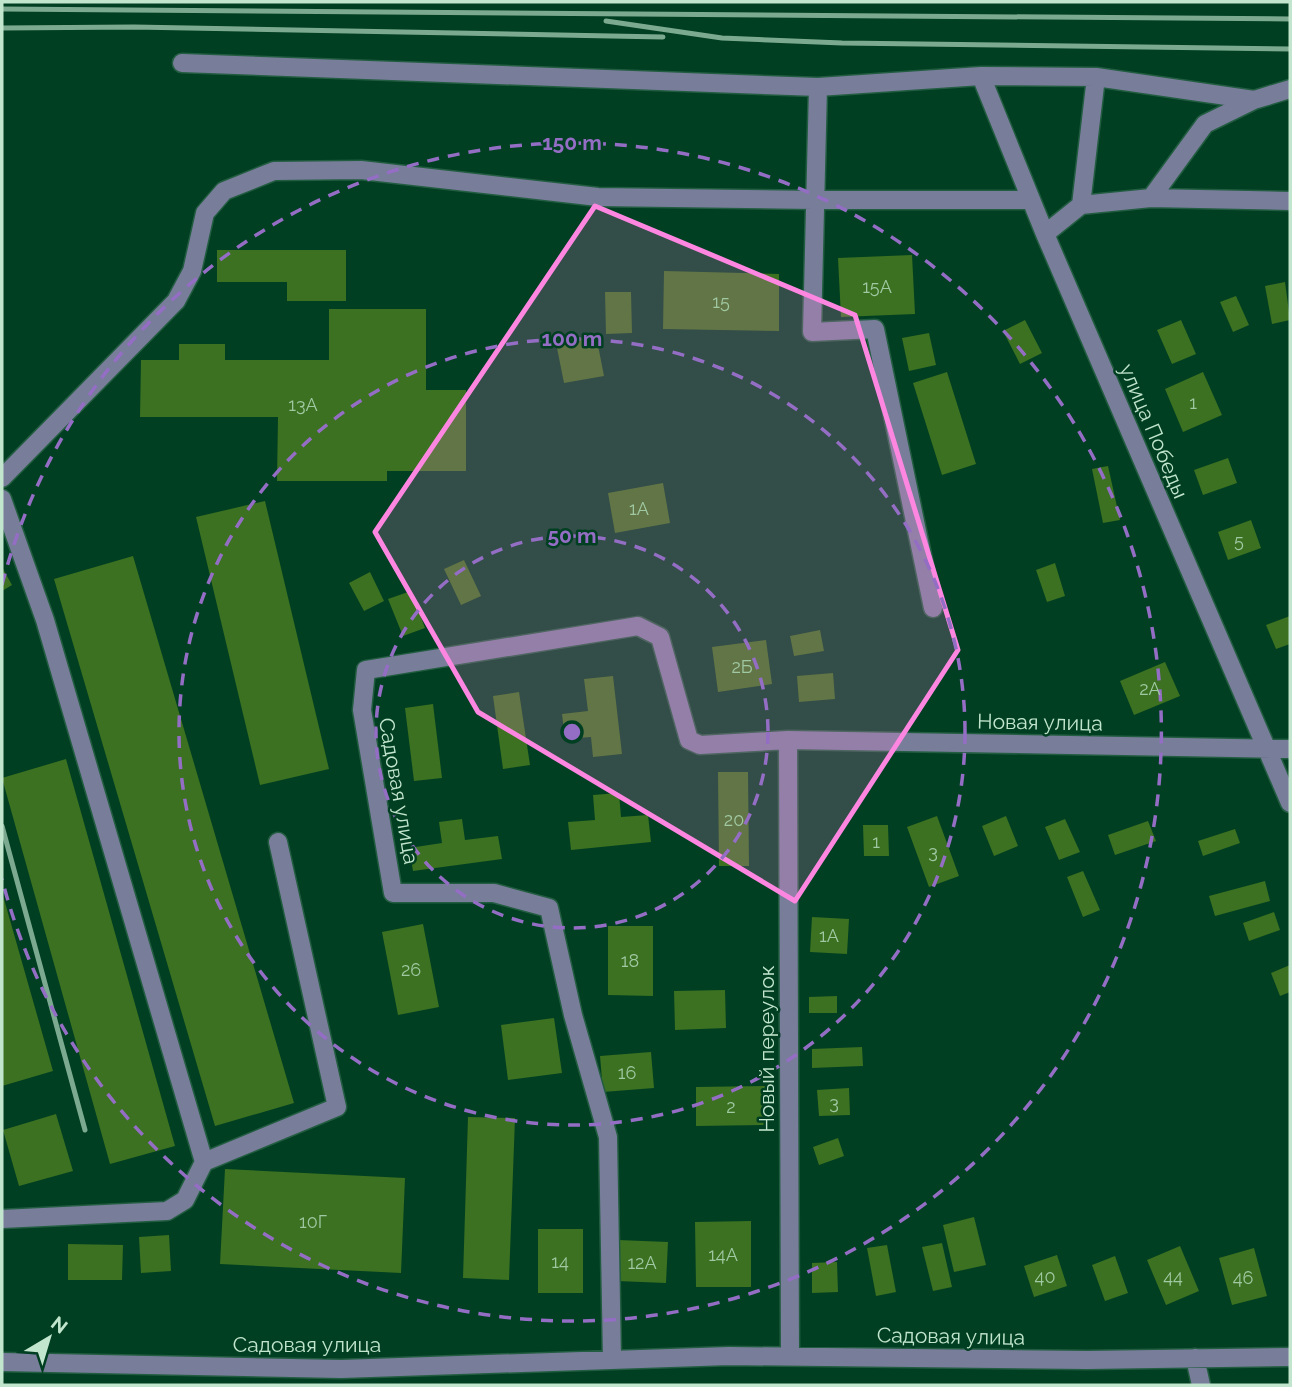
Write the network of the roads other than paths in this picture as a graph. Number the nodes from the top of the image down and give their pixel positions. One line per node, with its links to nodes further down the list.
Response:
1 (181, 62): 4 (street)
2 (981, 76): 3 (street); 4 (street); 9 (street, улица Победы)
3 (1096, 77): 6 (street); 11 (street)
4 (818, 87): 8 (street)
5 (1290, 89): 6 (street)
6 (1254, 100): 7 (street)
7 (1152, 198): 10 (street); 11 (street)
8 (814, 200): 9 (street); 13 (street); 15 (street)
9 (1030, 200): 12 (street, улица Победы)
10 (1290, 201)
11 (1082, 205): 12 (street)
12 (1045, 234): 17 (street, улица Победы)
13 (2, 478)
14 (2, 499): 21 (street)
15 (933, 608)
16 (788, 740): 17 (street, Новая улица); 23 (street, Новый переулок); 26 (street, Садовая улица)
17 (1266, 749): 18 (street, Новая улица); 19 (street, улица Победы)
18 (1290, 749)
19 (1290, 803)
20 (278, 842): 21 (street)
21 (204, 1162): 22 (street)
22 (2, 1219)
23 (790, 1357): 25 (street, Садовая улица); 26 (street, Садовая улица)
24 (1290, 1357): 25 (street, Садовая улица)
25 (1195, 1358): 29 (street)
26 (612, 1360): 28 (street, Садовая улица)
27 (2, 1362): 28 (street, Садовая улица)
28 (343, 1377)
29 (1201, 1385)

